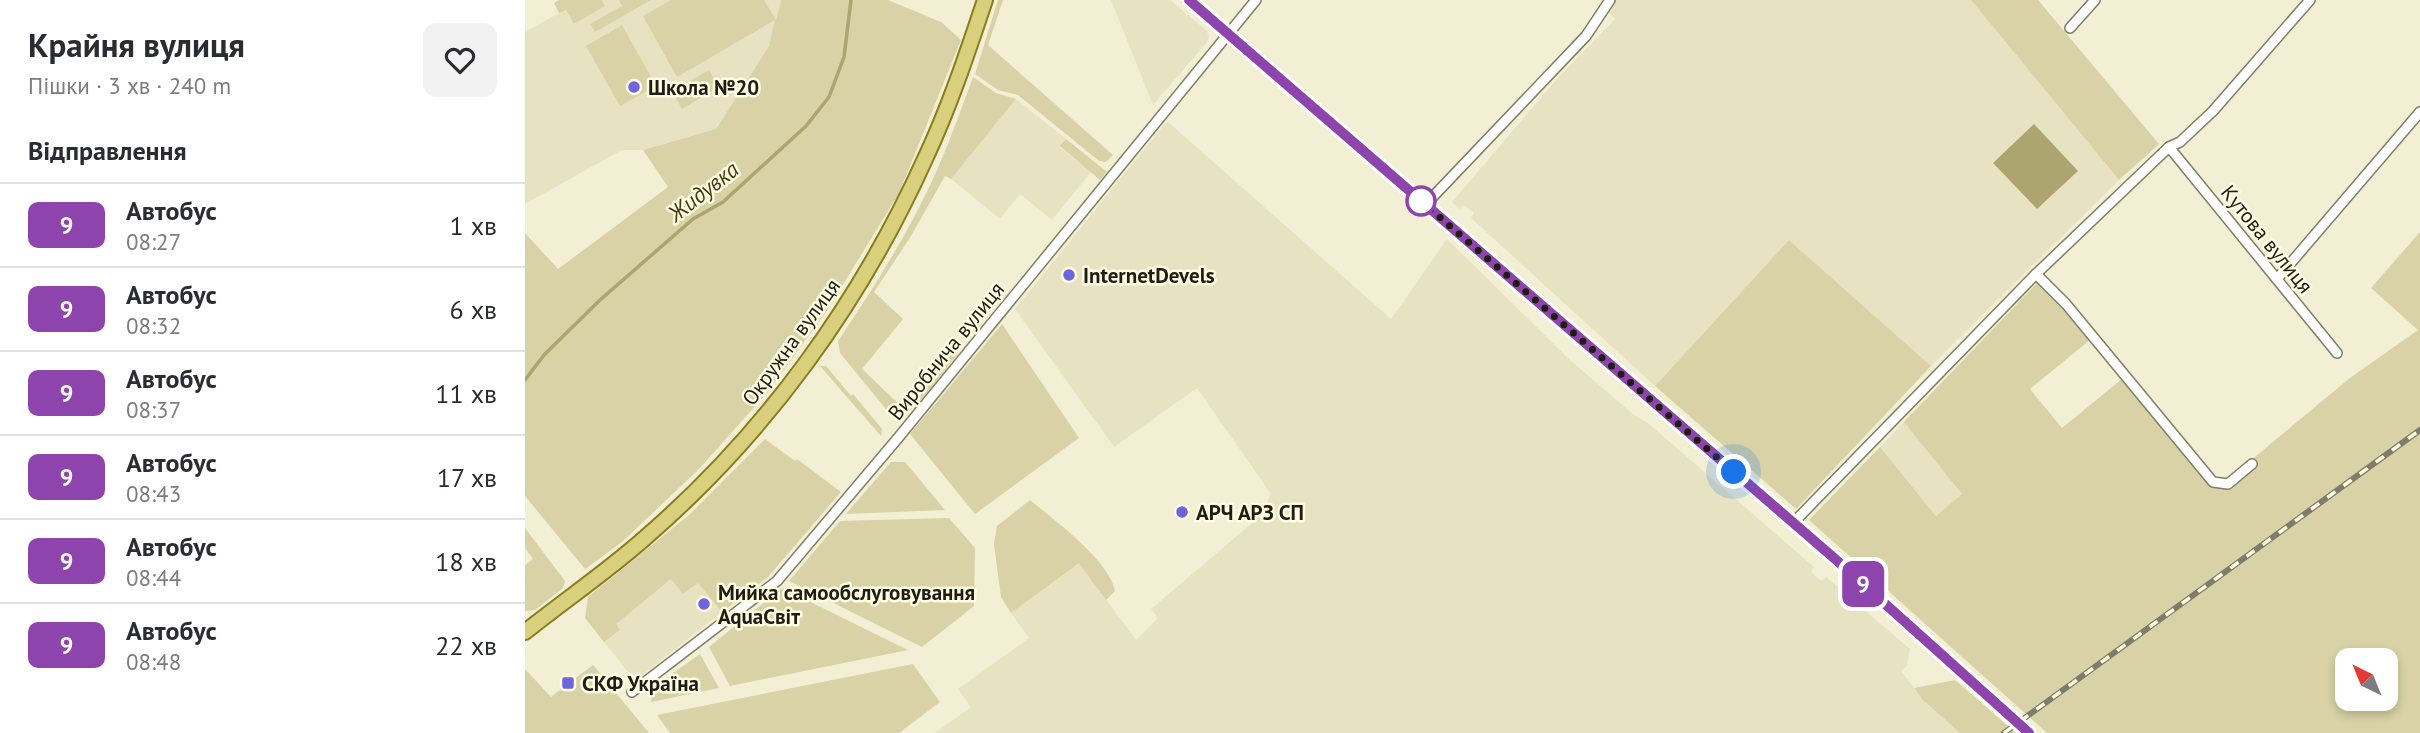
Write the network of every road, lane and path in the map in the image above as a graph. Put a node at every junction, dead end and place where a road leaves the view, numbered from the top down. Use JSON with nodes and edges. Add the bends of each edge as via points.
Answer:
{"nodes":[{"id":1,"x":985,"y":0,"type":"edge"},
{"id":2,"x":1188,"y":0,"type":"edge"},
{"id":3,"x":1256,"y":0,"type":"edge"},
{"id":4,"x":1610,"y":0,"type":"edge"},
{"id":5,"x":2095,"y":0,"type":"edge"},
{"id":6,"x":2310,"y":0,"type":"edge"},
{"id":7,"x":2070,"y":28,"type":"dead end"},
{"id":8,"x":1228,"y":34,"type":"junction"},
{"id":9,"x":2420,"y":112,"type":"edge"},
{"id":10,"x":2169,"y":147,"type":"junction"},
{"id":11,"x":1426,"y":205,"type":"junction"},
{"id":12,"x":2036,"y":274,"type":"junction"},
{"id":13,"x":2277,"y":279,"type":"junction"},
{"id":14,"x":2337,"y":353,"type":"dead end"},
{"id":15,"x":2252,"y":464,"type":"dead end"},
{"id":16,"x":1793,"y":523,"type":"junction"},
{"id":17,"x":525,"y":632,"type":"edge"},
{"id":18,"x":632,"y":692,"type":"dead end"},
{"id":19,"x":2029,"y":733,"type":"edge"}],
"edges":[{"from":1,"to":17,"type":"main road","name":"Окружна вулиця","via":[[925,159],[883,243],[821,344],[750,434],[700,486],[646,537]]},
{"from":2,"to":8,"type":"street"},
{"from":3,"to":8,"type":"street","name":"Виробнича вулиця"},
{"from":4,"to":11,"type":"street","via":[[1587,36]]},
{"from":5,"to":7,"type":"street"},
{"from":6,"to":10,"type":"street","via":[[2213,111]]},
{"from":8,"to":11,"type":"street"},
{"from":8,"to":18,"type":"street","name":"Виробнича вулиця","via":[[777,581]]},
{"from":9,"to":13,"type":"street"},
{"from":10,"to":12,"type":"street"},
{"from":10,"to":13,"type":"street","name":"Кутова вулиця"},
{"from":11,"to":16,"type":"street"},
{"from":12,"to":15,"type":"street","via":[[2213,482],[2228,484]]},
{"from":12,"to":16,"type":"street"},
{"from":13,"to":14,"type":"street","name":"Кутова вулиця"},
{"from":16,"to":19,"type":"street"}]}
